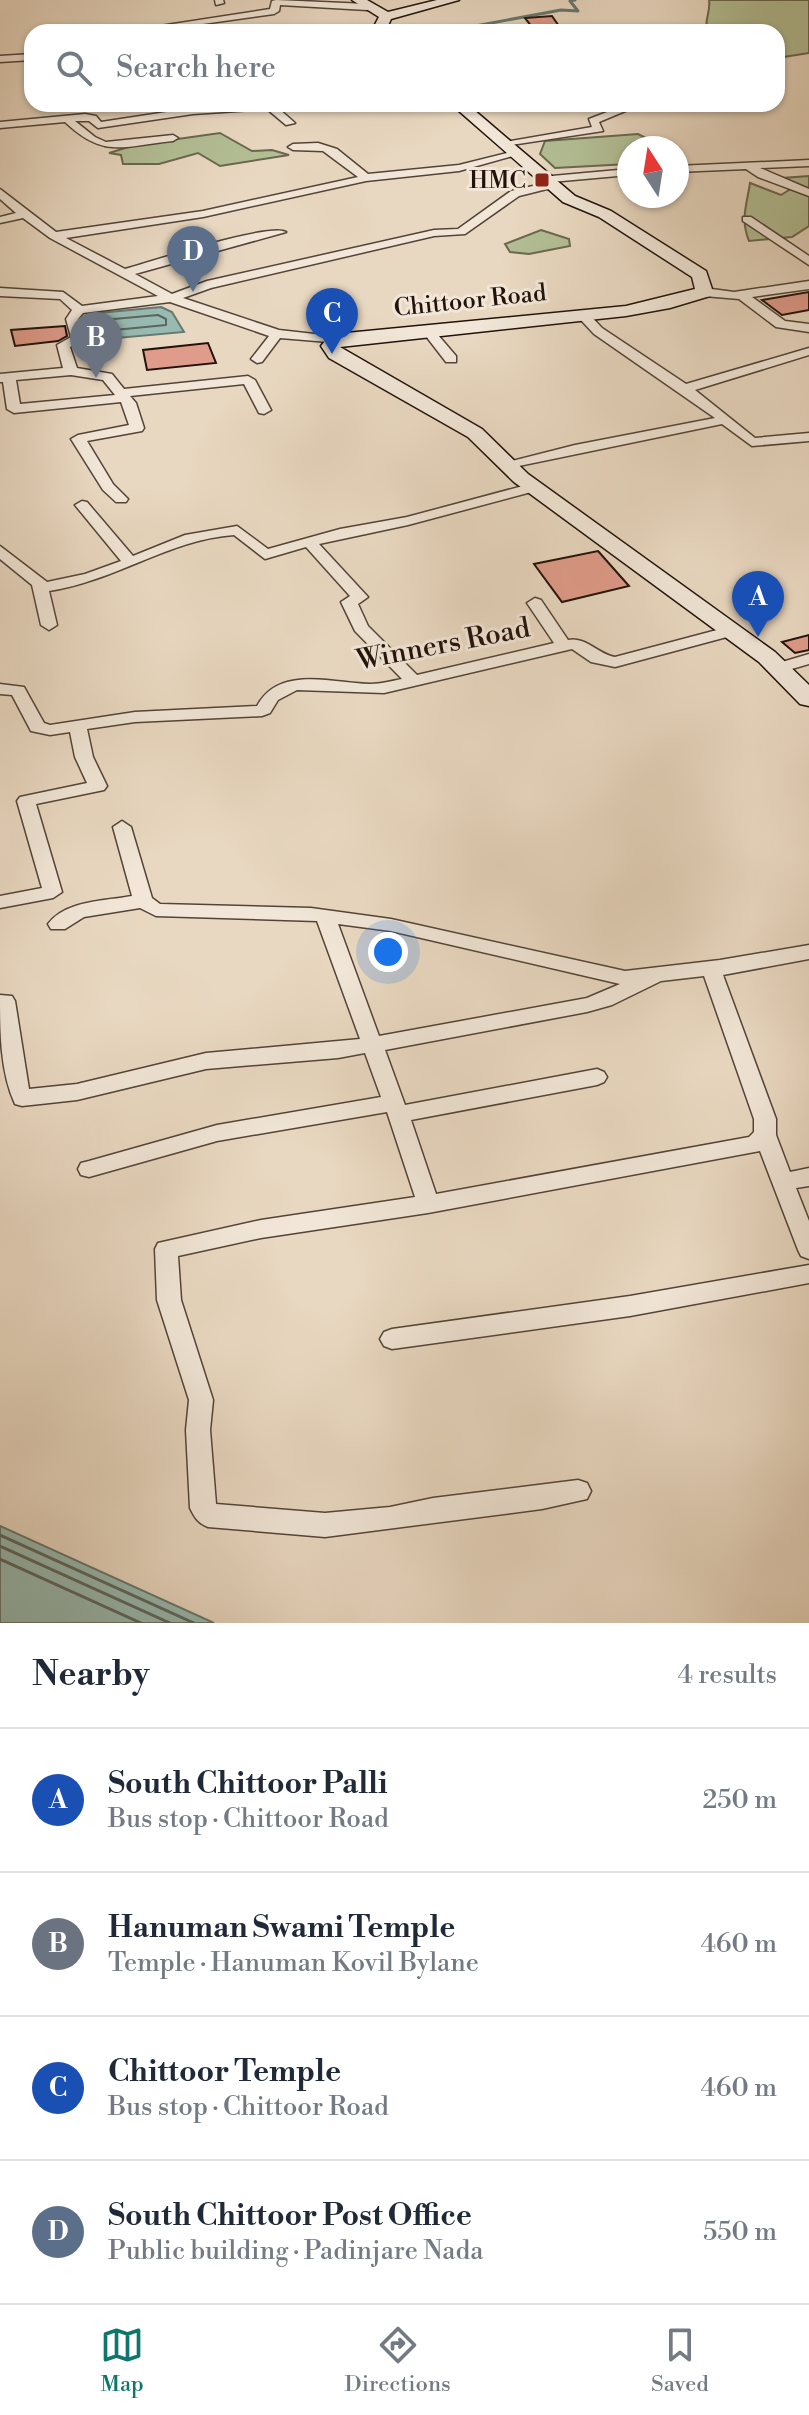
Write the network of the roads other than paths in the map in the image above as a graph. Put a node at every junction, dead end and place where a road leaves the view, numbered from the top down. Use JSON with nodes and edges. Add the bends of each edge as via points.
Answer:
{"nodes":[{"id":1,"x":453,"y":0,"type":"edge"},
{"id":2,"x":362,"y":3,"type":"edge"},
{"id":3,"x":386,"y":16,"type":"junction"},
{"id":4,"x":182,"y":24,"type":"edge"},
{"id":5,"x":382,"y":24,"type":"edge"},
{"id":6,"x":24,"y":58,"type":"edge"},
{"id":7,"x":0,"y":59,"type":"edge"},
{"id":8,"x":186,"y":112,"type":"edge"},
{"id":9,"x":277,"y":112,"type":"edge"},
{"id":10,"x":467,"y":112,"type":"edge"},
{"id":11,"x":616,"y":112,"type":"edge"},
{"id":12,"x":69,"y":121,"type":"junction"},
{"id":13,"x":290,"y":123,"type":"dead end"},
{"id":14,"x":0,"y":125,"type":"edge"},
{"id":15,"x":173,"y":138,"type":"dead end"},
{"id":16,"x":293,"y":147,"type":"dead end"},
{"id":17,"x":510,"y":148,"type":"junction"},
{"id":18,"x":809,"y":163,"type":"edge"},
{"id":19,"x":747,"y":165,"type":"junction"},
{"id":20,"x":689,"y":168,"type":"edge"},
{"id":21,"x":617,"y":173,"type":"edge"},
{"id":22,"x":366,"y":178,"type":"junction"},
{"id":23,"x":776,"y":180,"type":"junction"},
{"id":24,"x":548,"y":182,"type":"junction"},
{"id":25,"x":756,"y":188,"type":"dead end"},
{"id":26,"x":809,"y":193,"type":"edge"},
{"id":27,"x":1,"y":195,"type":"edge"},
{"id":28,"x":25,"y":214,"type":"junction"},
{"id":29,"x":747,"y":219,"type":"dead end"},
{"id":30,"x":0,"y":220,"type":"edge"},
{"id":31,"x":280,"y":232,"type":"dead end"},
{"id":32,"x":54,"y":236,"type":"junction"},
{"id":33,"x":809,"y":261,"type":"edge"},
{"id":34,"x":125,"y":273,"type":"junction"},
{"id":35,"x":809,"y":285,"type":"edge"},
{"id":36,"x":0,"y":292,"type":"edge"},
{"id":37,"x":704,"y":292,"type":"junction"},
{"id":38,"x":742,"y":295,"type":"junction"},
{"id":39,"x":171,"y":298,"type":"junction"},
{"id":40,"x":79,"y":310,"type":"junction"},
{"id":41,"x":583,"y":315,"type":"junction"},
{"id":42,"x":809,"y":328,"type":"edge"},
{"id":43,"x":428,"y":331,"type":"junction"},
{"id":44,"x":277,"y":334,"type":"junction"},
{"id":45,"x":336,"y":340,"type":"junction"},
{"id":46,"x":807,"y":351,"type":"dead end"},
{"id":47,"x":257,"y":359,"type":"dead end"},
{"id":48,"x":451,"y":359,"type":"dead end"},
{"id":49,"x":71,"y":371,"type":"junction"},
{"id":50,"x":4,"y":378,"type":"edge"},
{"id":51,"x":682,"y":390,"type":"junction"},
{"id":52,"x":123,"y":396,"type":"junction"},
{"id":53,"x":264,"y":410,"type":"dead end"},
{"id":54,"x":723,"y":420,"type":"junction"},
{"id":55,"x":809,"y":437,"type":"edge"},
{"id":56,"x":509,"y":466,"type":"junction"},
{"id":57,"x":534,"y":487,"type":"junction"},
{"id":58,"x":121,"y":499,"type":"dead end"},
{"id":59,"x":82,"y":505,"type":"dead end"},
{"id":60,"x":308,"y":541,"type":"junction"},
{"id":61,"x":0,"y":551,"type":"edge"},
{"id":62,"x":130,"y":562,"type":"junction"},
{"id":63,"x":39,"y":586,"type":"junction"},
{"id":64,"x":535,"y":603,"type":"dead end"},
{"id":65,"x":49,"y":625,"type":"dead end"},
{"id":66,"x":732,"y":631,"type":"junction"},
{"id":67,"x":564,"y":646,"type":"junction"},
{"id":68,"x":809,"y":659,"type":"edge"},
{"id":69,"x":778,"y":668,"type":"junction"},
{"id":70,"x":412,"y":680,"type":"junction"},
{"id":71,"x":0,"y":689,"type":"edge"},
{"id":72,"x":809,"y":699,"type":"edge"},
{"id":73,"x":78,"y":725,"type":"junction"},
{"id":74,"x":122,"y":827,"type":"dead end"},
{"id":75,"x":53,"y":892,"type":"junction"},
{"id":76,"x":143,"y":901,"type":"junction"},
{"id":77,"x":0,"y":902,"type":"edge"},
{"id":78,"x":102,"y":906,"type":"junction"},
{"id":79,"x":325,"y":916,"type":"junction"},
{"id":80,"x":58,"y":924,"type":"dead end"},
{"id":81,"x":809,"y":952,"type":"edge"},
{"id":82,"x":720,"y":967,"type":"junction"},
{"id":83,"x":654,"y":976,"type":"junction"},
{"id":84,"x":5,"y":1001,"type":"dead end"},
{"id":85,"x":372,"y":1042,"type":"junction"},
{"id":86,"x":597,"y":1077,"type":"dead end"},
{"id":87,"x":396,"y":1108,"type":"junction"},
{"id":88,"x":765,"y":1135,"type":"junction"},
{"id":89,"x":89,"y":1169,"type":"dead end"},
{"id":90,"x":809,"y":1177,"type":"edge"},
{"id":91,"x":784,"y":1182,"type":"junction"},
{"id":92,"x":428,"y":1204,"type":"junction"},
{"id":93,"x":809,"y":1250,"type":"edge"},
{"id":94,"x":809,"y":1274,"type":"edge"},
{"id":95,"x":392,"y":1339,"type":"dead end"},
{"id":96,"x":578,"y":1491,"type":"dead end"}],
"edges":[{"from":1,"to":3,"type":"main road"},
{"from":2,"to":3,"type":"main road"},
{"from":2,"to":4,"type":"street","via":[[280,2],[274,11]]},
{"from":3,"to":5,"type":"main road"},
{"from":6,"to":7,"type":"street"},
{"from":8,"to":12,"type":"street","via":[[98,125],[85,117]]},
{"from":9,"to":13,"type":"street"},
{"from":10,"to":17,"type":"main road"},
{"from":11,"to":17,"type":"street","via":[[593,121],[599,129]]},
{"from":12,"to":14,"type":"street","via":[[50,117]]},
{"from":12,"to":15,"type":"street","via":[[105,145]]},
{"from":16,"to":22,"type":"street","via":[[328,147]]},
{"from":17,"to":22,"type":"street","via":[[459,168]]},
{"from":17,"to":24,"type":"main road"},
{"from":18,"to":19,"type":"street"},
{"from":19,"to":20,"type":"street"},
{"from":19,"to":23,"type":"street"},
{"from":21,"to":24,"type":"street"},
{"from":22,"to":32,"type":"street","via":[[203,214]]},
{"from":23,"to":25,"type":"street"},
{"from":23,"to":26,"type":"street"},
{"from":24,"to":37,"type":"main road","via":[[700,275]]},
{"from":24,"to":39,"type":"street","via":[[515,193],[461,232],[434,233]]},
{"from":27,"to":28,"type":"street"},
{"from":28,"to":30,"type":"street"},
{"from":28,"to":32,"type":"street"},
{"from":29,"to":33,"type":"street"},
{"from":31,"to":34,"type":"street"},
{"from":32,"to":34,"type":"street"},
{"from":34,"to":39,"type":"street"},
{"from":35,"to":38,"type":"street"},
{"from":36,"to":40,"type":"street","via":[[63,296]]},
{"from":37,"to":38,"type":"street"},
{"from":37,"to":41,"type":"main road","name":"Chittoor Road","via":[[670,303]]},
{"from":38,"to":42,"type":"street","via":[[783,327]]},
{"from":39,"to":40,"type":"street"},
{"from":39,"to":44,"type":"street"},
{"from":40,"to":49,"type":"street","via":[[72,319],[78,339],[63,345]]},
{"from":41,"to":43,"type":"main road","name":"Chittoor Road"},
{"from":41,"to":51,"type":"street"},
{"from":43,"to":45,"type":"main road","name":"Chittoor Road"},
{"from":43,"to":48,"type":"street"},
{"from":44,"to":45,"type":"street"},
{"from":44,"to":47,"type":"street"},
{"from":45,"to":56,"type":"main road","via":[[330,346],[336,354],[475,433]]},
{"from":46,"to":51,"type":"street"},
{"from":49,"to":50,"type":"street"},
{"from":49,"to":52,"type":"street","via":[[107,377]]},
{"from":50,"to":52,"type":"street","via":[[14,409]]},
{"from":51,"to":54,"type":"street"},
{"from":52,"to":53,"type":"street","via":[[248,380]]},
{"from":52,"to":58,"type":"street","via":[[137,428],[78,439],[111,493]]},
{"from":54,"to":55,"type":"street","via":[[752,442]]},
{"from":54,"to":56,"type":"street"},
{"from":56,"to":57,"type":"main road"},
{"from":57,"to":60,"type":"street"},
{"from":57,"to":66,"type":"main road"},
{"from":59,"to":62,"type":"street"},
{"from":60,"to":62,"type":"street","via":[[265,554],[230,530],[173,542]]},
{"from":60,"to":70,"type":"street","via":[[360,597],[349,602],[361,628]]},
{"from":61,"to":63,"type":"street"},
{"from":62,"to":63,"type":"street","via":[[80,581]]},
{"from":63,"to":65,"type":"street"},
{"from":64,"to":67,"type":"street"},
{"from":66,"to":67,"type":"street","name":"Winners Road","via":[[615,662],[597,659],[575,643]]},
{"from":66,"to":69,"type":"main road"},
{"from":67,"to":70,"type":"street","name":"Winners Road"},
{"from":68,"to":69,"type":"street"},
{"from":69,"to":72,"type":"main road"},
{"from":70,"to":73,"type":"street","name":"Winners Road","via":[[363,691],[321,682],[293,686],[271,696],[262,711]]},
{"from":71,"to":73,"type":"street","name":"Winners Road","via":[[18,691],[37,727]]},
{"from":73,"to":75,"type":"street","via":[[80,746],[98,786],[26,801]]},
{"from":74,"to":76,"type":"street"},
{"from":75,"to":77,"type":"street"},
{"from":75,"to":78,"type":"street"},
{"from":76,"to":78,"type":"street"},
{"from":76,"to":79,"type":"street","via":[[156,910]]},
{"from":78,"to":80,"type":"street","via":[[79,911]]},
{"from":79,"to":83,"type":"street","via":[[391,925],[625,978]]},
{"from":79,"to":85,"type":"street"},
{"from":81,"to":82,"type":"street"},
{"from":82,"to":83,"type":"street"},
{"from":82,"to":88,"type":"street","via":[[713,974],[715,987],[765,1119]]},
{"from":83,"to":85,"type":"street","via":[[609,1001]]},
{"from":84,"to":85,"type":"street","via":[[22,1098],[77,1092],[206,1061],[338,1051]]},
{"from":85,"to":87,"type":"street"},
{"from":86,"to":87,"type":"street"},
{"from":87,"to":89,"type":"street","via":[[217,1133]]},
{"from":87,"to":92,"type":"street"},
{"from":88,"to":91,"type":"street"},
{"from":88,"to":92,"type":"street","via":[[755,1144]]},
{"from":90,"to":91,"type":"street"},
{"from":91,"to":93,"type":"street"},
{"from":92,"to":96,"type":"street","via":[[166,1249],[169,1300],[201,1400],[203,1508],[208,1515],[325,1525]]},
{"from":94,"to":95,"type":"street","via":[[630,1306]]}]}
